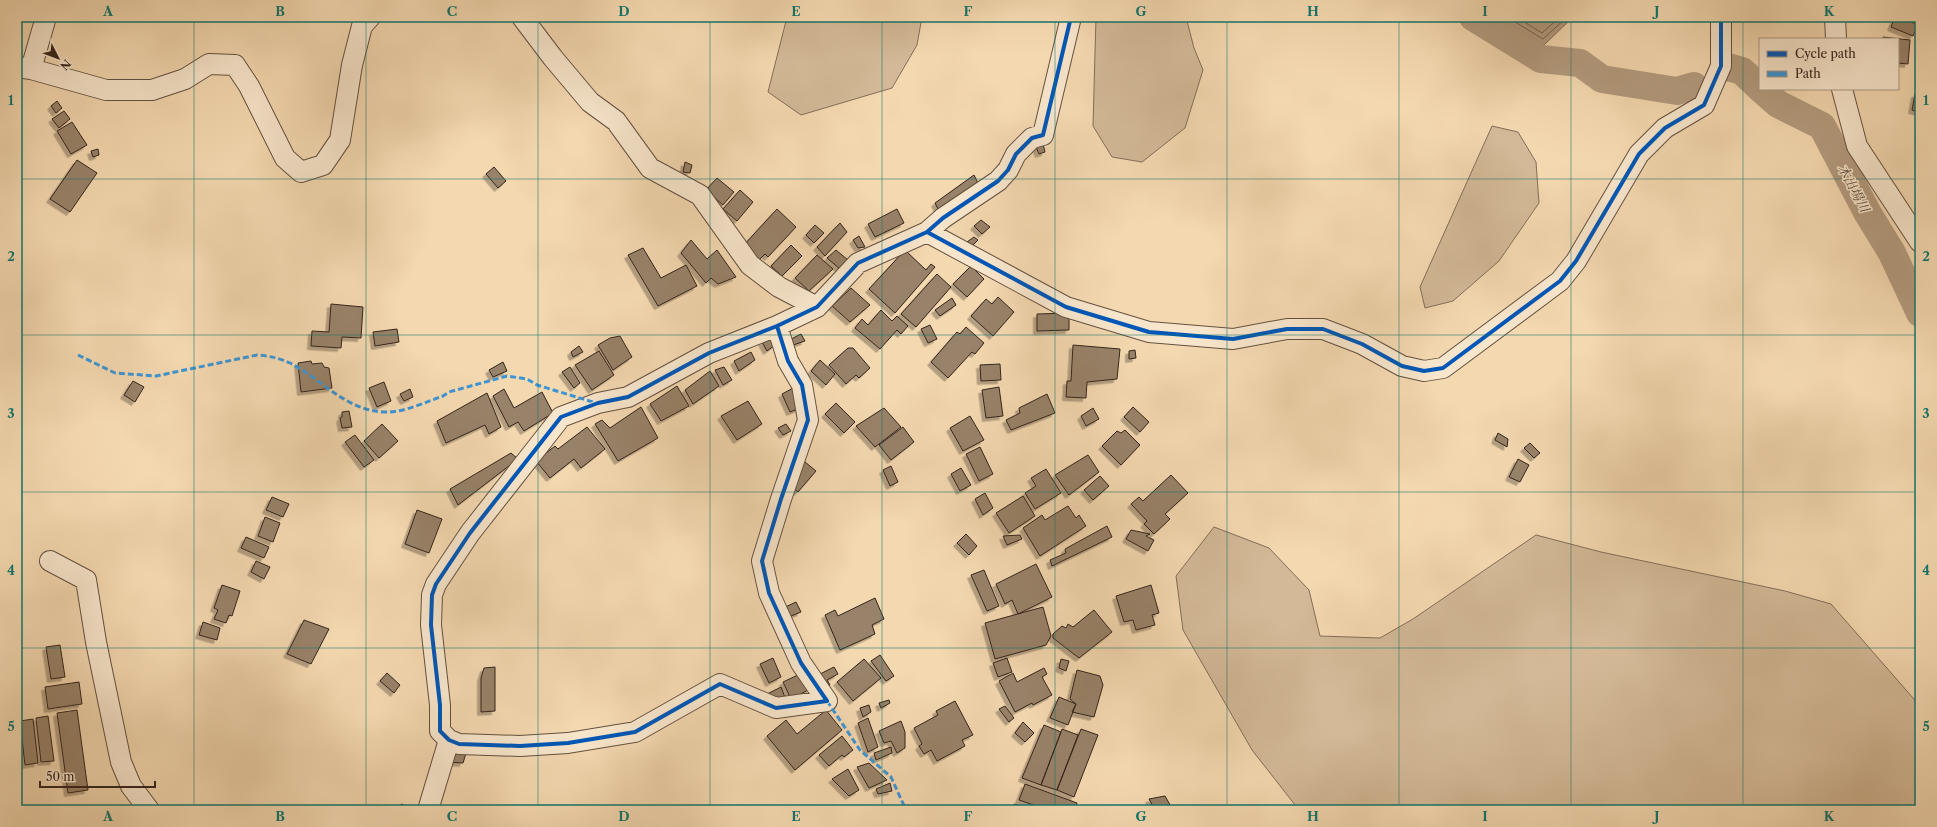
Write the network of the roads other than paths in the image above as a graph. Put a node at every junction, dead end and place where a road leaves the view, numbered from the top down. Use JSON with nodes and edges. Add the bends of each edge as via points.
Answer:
{"nodes":[{"id":1,"x":46,"y":17,"type":"edge"},
{"id":2,"x":370,"y":17,"type":"edge"},
{"id":3,"x":522,"y":17,"type":"edge"},
{"id":4,"x":1071,"y":17,"type":"edge"},
{"id":5,"x":1721,"y":17,"type":"edge"},
{"id":6,"x":1835,"y":17,"type":"edge"},
{"id":7,"x":1836,"y":38,"type":"edge"},
{"id":8,"x":24,"y":68,"type":"edge"},
{"id":9,"x":1842,"y":90,"type":"edge"},
{"id":10,"x":927,"y":232,"type":"junction"},
{"id":11,"x":1920,"y":242,"type":"edge"},
{"id":12,"x":817,"y":307,"type":"junction"},
{"id":13,"x":777,"y":326,"type":"junction"},
{"id":14,"x":50,"y":561,"type":"dead end"},
{"id":15,"x":449,"y":740,"type":"junction"},
{"id":16,"x":149,"y":810,"type":"edge"},
{"id":17,"x":428,"y":810,"type":"edge"}],
"edges":[{"from":1,"to":8,"type":"street"},
{"from":2,"to":8,"type":"street","via":[[362,26],[352,65],[340,140],[323,165],[301,172],[285,158],[249,86],[235,65],[209,64],[185,79],[152,90],[106,90]]},
{"from":3,"to":12,"type":"street","via":[[590,102],[616,121],[650,168],[700,195],[750,265],[779,287]]},
{"from":4,"to":10,"type":"street","via":[[1043,135],[1032,138],[1016,154],[998,182],[943,218]]},
{"from":5,"to":10,"type":"street","via":[[1721,66],[1704,105],[1665,128],[1639,154],[1576,261],[1560,281],[1443,368],[1424,372],[1402,366],[1362,344],[1323,329],[1288,329],[1233,338],[1149,332],[1066,307]]},
{"from":6,"to":7,"type":"street"},
{"from":9,"to":11,"type":"street","via":[[1857,146]]},
{"from":10,"to":12,"type":"street","via":[[858,263]]},
{"from":12,"to":13,"type":"street"},
{"from":13,"to":15,"type":"street","via":[[709,353],[628,397],[598,403],[561,417],[470,534],[436,584],[432,595],[431,625],[440,705],[440,731]]},
{"from":13,"to":15,"type":"street","via":[[788,361],[802,385],[808,420],[762,561],[769,592],[801,663],[827,701],[776,708],[720,684],[635,732],[568,743],[520,746],[459,744]]},
{"from":14,"to":16,"type":"street","via":[[86,580],[121,762],[131,786]]},
{"from":15,"to":17,"type":"street"}]}
